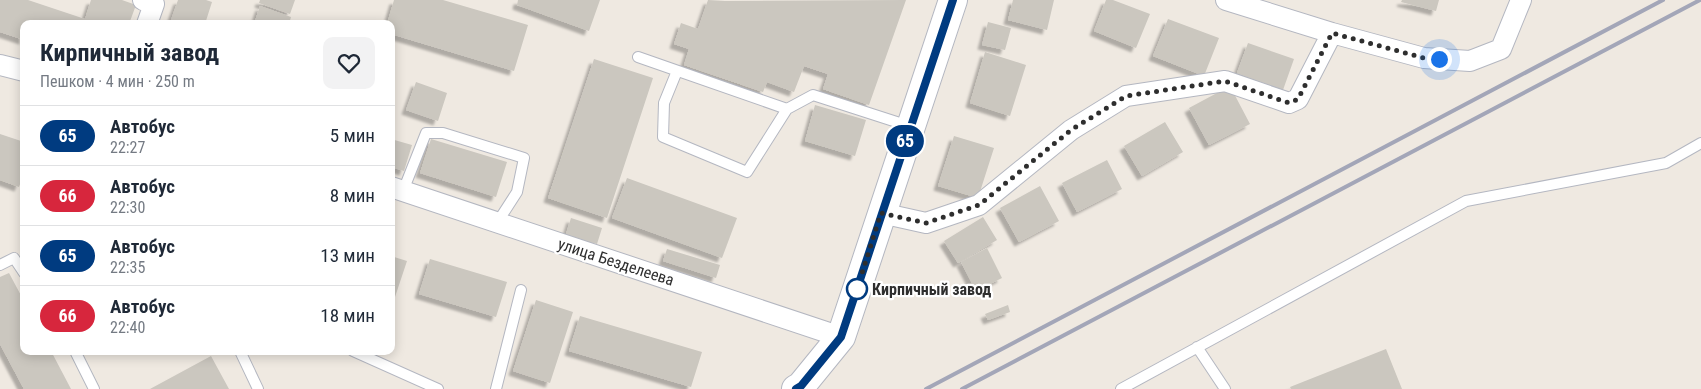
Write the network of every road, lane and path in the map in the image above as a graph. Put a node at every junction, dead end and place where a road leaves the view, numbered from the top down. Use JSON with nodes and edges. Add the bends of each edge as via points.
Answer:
{"nodes":[{"id":1,"x":953,"y":0,"type":"edge"},
{"id":2,"x":1521,"y":0,"type":"edge"},
{"id":3,"x":152,"y":1,"type":"edge"},
{"id":4,"x":1232,"y":1,"type":"edge"},
{"id":5,"x":148,"y":20,"type":"edge"},
{"id":6,"x":1332,"y":33,"type":"junction"},
{"id":7,"x":638,"y":57,"type":"dead end"},
{"id":8,"x":0,"y":65,"type":"edge"},
{"id":9,"x":20,"y":70,"type":"edge"},
{"id":10,"x":677,"y":71,"type":"junction"},
{"id":11,"x":787,"y":110,"type":"junction"},
{"id":12,"x":910,"y":126,"type":"junction"},
{"id":13,"x":1701,"y":143,"type":"edge"},
{"id":14,"x":397,"y":189,"type":"edge"},
{"id":15,"x":881,"y":213,"type":"junction"},
{"id":16,"x":497,"y":222,"type":"junction"},
{"id":17,"x":0,"y":265,"type":"edge"},
{"id":18,"x":20,"y":267,"type":"edge"},
{"id":19,"x":521,"y":290,"type":"dead end"},
{"id":20,"x":841,"y":337,"type":"junction"},
{"id":21,"x":1197,"y":347,"type":"junction"},
{"id":22,"x":77,"y":355,"type":"edge"},
{"id":23,"x":242,"y":355,"type":"edge"},
{"id":24,"x":362,"y":355,"type":"edge"},
{"id":25,"x":94,"y":389,"type":"edge"},
{"id":26,"x":258,"y":389,"type":"edge"},
{"id":27,"x":438,"y":389,"type":"edge"},
{"id":28,"x":496,"y":389,"type":"edge"},
{"id":29,"x":796,"y":389,"type":"edge"},
{"id":30,"x":1121,"y":389,"type":"edge"},
{"id":31,"x":1225,"y":389,"type":"edge"}],
"edges":[{"from":1,"to":12,"type":"main road"},
{"from":2,"to":6,"type":"street","via":[[1501,48],[1470,61],[1424,58]]},
{"from":3,"to":5,"type":"street"},
{"from":4,"to":6,"type":"street"},
{"from":6,"to":15,"type":"street","via":[[1298,99],[1289,103],[1225,81],[1126,96],[1071,130],[979,205],[926,223]]},
{"from":7,"to":10,"type":"lane"},
{"from":8,"to":9,"type":"street"},
{"from":10,"to":11,"type":"lane"},
{"from":10,"to":11,"type":"lane","via":[[664,103],[663,137],[747,172]]},
{"from":11,"to":12,"type":"lane","via":[[813,95]]},
{"from":12,"to":15,"type":"main road"},
{"from":13,"to":21,"type":"lane","via":[[1666,163],[1466,202]]},
{"from":14,"to":16,"type":"street","name":"улица Безделеева"},
{"from":14,"to":16,"type":"lane","via":[[426,132],[443,132],[524,158],[517,192]]},
{"from":15,"to":20,"type":"main road"},
{"from":16,"to":20,"type":"street","name":"улица Безделеева"},
{"from":17,"to":18,"type":"lane","via":[[14,258]]},
{"from":19,"to":28,"type":"lane"},
{"from":20,"to":29,"type":"main road"},
{"from":21,"to":30,"type":"lane"},
{"from":21,"to":31,"type":"lane"},
{"from":22,"to":25,"type":"lane"},
{"from":23,"to":26,"type":"lane"},
{"from":24,"to":27,"type":"lane"}]}
